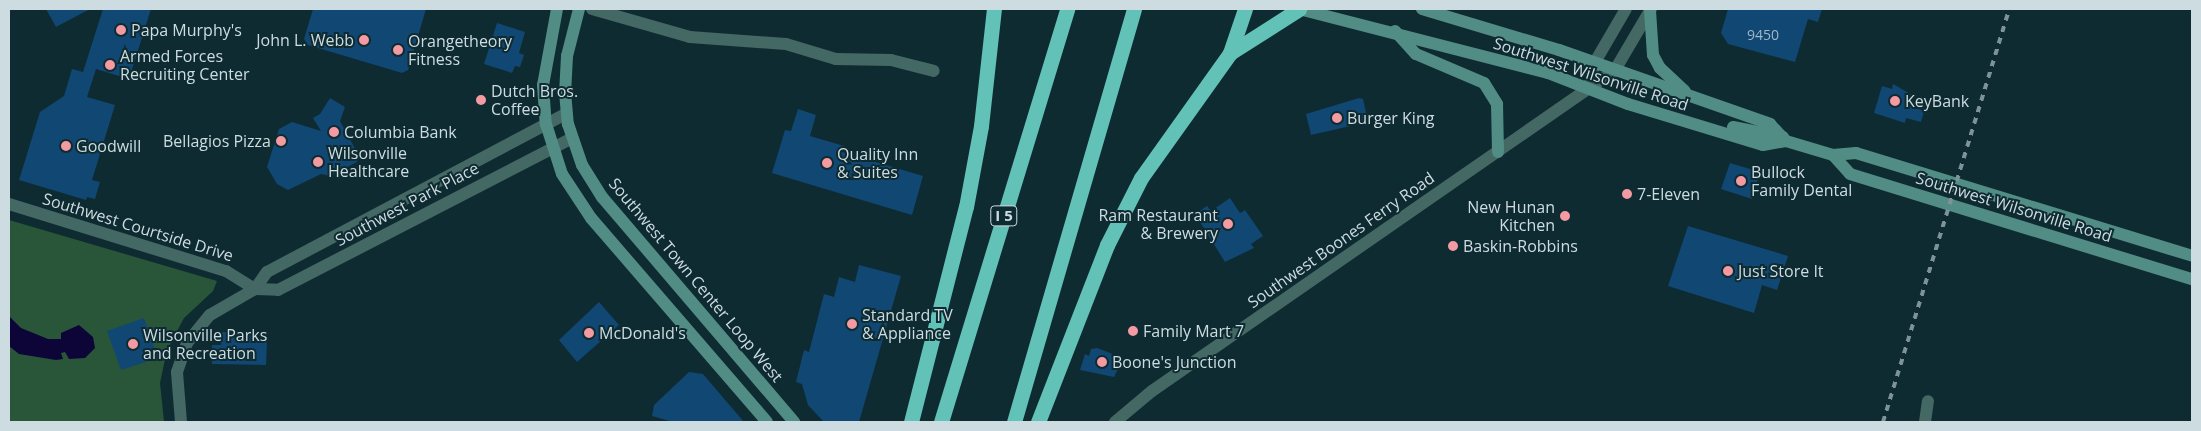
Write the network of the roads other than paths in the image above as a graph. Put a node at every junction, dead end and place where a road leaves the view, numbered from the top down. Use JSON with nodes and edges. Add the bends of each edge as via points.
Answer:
{"nodes":[{"id":1,"x":556,"y":9,"type":"edge"},
{"id":2,"x":579,"y":9,"type":"edge"},
{"id":3,"x":592,"y":9,"type":"edge"},
{"id":4,"x":994,"y":9,"type":"edge"},
{"id":5,"x":1067,"y":9,"type":"edge"},
{"id":6,"x":1134,"y":9,"type":"edge"},
{"id":7,"x":1246,"y":9,"type":"edge"},
{"id":8,"x":1299,"y":9,"type":"edge"},
{"id":9,"x":1422,"y":9,"type":"edge"},
{"id":10,"x":1626,"y":9,"type":"edge"},
{"id":11,"x":1650,"y":10,"type":"edge"},
{"id":12,"x":1395,"y":31,"type":"junction"},
{"id":13,"x":1230,"y":53,"type":"junction"},
{"id":14,"x":1595,"y":62,"type":"junction"},
{"id":15,"x":1615,"y":70,"type":"junction"},
{"id":16,"x":934,"y":71,"type":"dead end"},
{"id":17,"x":1588,"y":89,"type":"junction"},
{"id":18,"x":1693,"y":97,"type":"junction"},
{"id":19,"x":566,"y":114,"type":"junction"},
{"id":20,"x":546,"y":124,"type":"junction"},
{"id":21,"x":572,"y":138,"type":"junction"},
{"id":22,"x":1784,"y":139,"type":"junction"},
{"id":23,"x":552,"y":146,"type":"junction"},
{"id":24,"x":1498,"y":152,"type":"junction"},
{"id":25,"x":1833,"y":155,"type":"junction"},
{"id":26,"x":9,"y":204,"type":"edge"},
{"id":27,"x":2192,"y":256,"type":"edge"},
{"id":28,"x":2192,"y":279,"type":"edge"},
{"id":29,"x":255,"y":289,"type":"junction"},
{"id":30,"x":1928,"y":401,"type":"dead end"},
{"id":31,"x":181,"y":422,"type":"edge"},
{"id":32,"x":767,"y":422,"type":"edge"},
{"id":33,"x":794,"y":422,"type":"edge"},
{"id":34,"x":912,"y":422,"type":"edge"},
{"id":35,"x":941,"y":422,"type":"edge"},
{"id":36,"x":1014,"y":422,"type":"edge"},
{"id":37,"x":1038,"y":422,"type":"edge"},
{"id":38,"x":1115,"y":422,"type":"edge"},
{"id":39,"x":1925,"y":422,"type":"edge"}],
"edges":[{"from":1,"to":20,"type":"main road","via":[[543,75]]},
{"from":2,"to":19,"type":"main road","name":"Southwest Town Center Loop West","via":[[566,67]]},
{"from":3,"to":16,"type":"street","via":[[690,37],[778,43],[836,59],[891,60]]},
{"from":4,"to":34,"type":"highway","number":"I 5","via":[[981,126],[966,207]]},
{"from":5,"to":35,"type":"highway","number":"I 5"},
{"from":6,"to":36,"type":"highway"},
{"from":7,"to":13,"type":"highway"},
{"from":8,"to":12,"type":"main road","name":"Southwest Wilsonville Road"},
{"from":8,"to":13,"type":"highway"},
{"from":9,"to":14,"type":"main road","name":"Southwest Wilsonville Road"},
{"from":10,"to":14,"type":"street"},
{"from":11,"to":15,"type":"street","name":"Southwest Boones Ferry Road"},
{"from":11,"to":18,"type":"main road","via":[[1653,55],[1660,68]]},
{"from":12,"to":17,"type":"main road","name":"Southwest Wilsonville Road","via":[[1548,73]]},
{"from":12,"to":24,"type":"main road","via":[[1416,54],[1484,83],[1497,104]]},
{"from":13,"to":37,"type":"highway","via":[[1141,178],[1106,244]]},
{"from":14,"to":15,"type":"main road","name":"Southwest Wilsonville Road"},
{"from":14,"to":17,"type":"street"},
{"from":15,"to":17,"type":"street","name":"Southwest Boones Ferry Road"},
{"from":15,"to":18,"type":"main road","name":"Southwest Wilsonville Road"},
{"from":17,"to":22,"type":"main road","name":"Southwest Wilsonville Road","via":[[1763,145]]},
{"from":17,"to":24,"type":"street","name":"Southwest Boones Ferry Road"},
{"from":18,"to":22,"type":"main road","name":"Southwest Wilsonville Road","via":[[1770,124]]},
{"from":19,"to":20,"type":"street","name":"Southwest Park Place"},
{"from":19,"to":21,"type":"main road","name":"Southwest Town Center Loop West"},
{"from":20,"to":23,"type":"main road"},
{"from":20,"to":29,"type":"street","name":"Southwest Park Place","via":[[267,272]]},
{"from":21,"to":23,"type":"street","name":"Southwest Park Place"},
{"from":21,"to":33,"type":"main road","name":"Southwest Town Center Loop West","via":[[582,165],[602,197]]},
{"from":22,"to":25,"type":"main road","name":"Southwest Wilsonville Road"},
{"from":23,"to":29,"type":"street","name":"Southwest Park Place","via":[[278,290]]},
{"from":23,"to":32,"type":"main road","via":[[562,174],[591,218]]},
{"from":24,"to":38,"type":"street","name":"Southwest Boones Ferry Road","via":[[1152,391]]},
{"from":25,"to":27,"type":"main road","name":"Southwest Wilsonville Road","via":[[1856,154]]},
{"from":25,"to":28,"type":"main road","name":"Southwest Wilsonville Road","via":[[1850,174]]},
{"from":26,"to":29,"type":"street","name":"Southwest Courtside Drive","via":[[226,271]]},
{"from":29,"to":31,"type":"street","name":"Southwest Park Place","via":[[210,315],[187,343],[177,379]]},
{"from":30,"to":39,"type":"street"}]}
